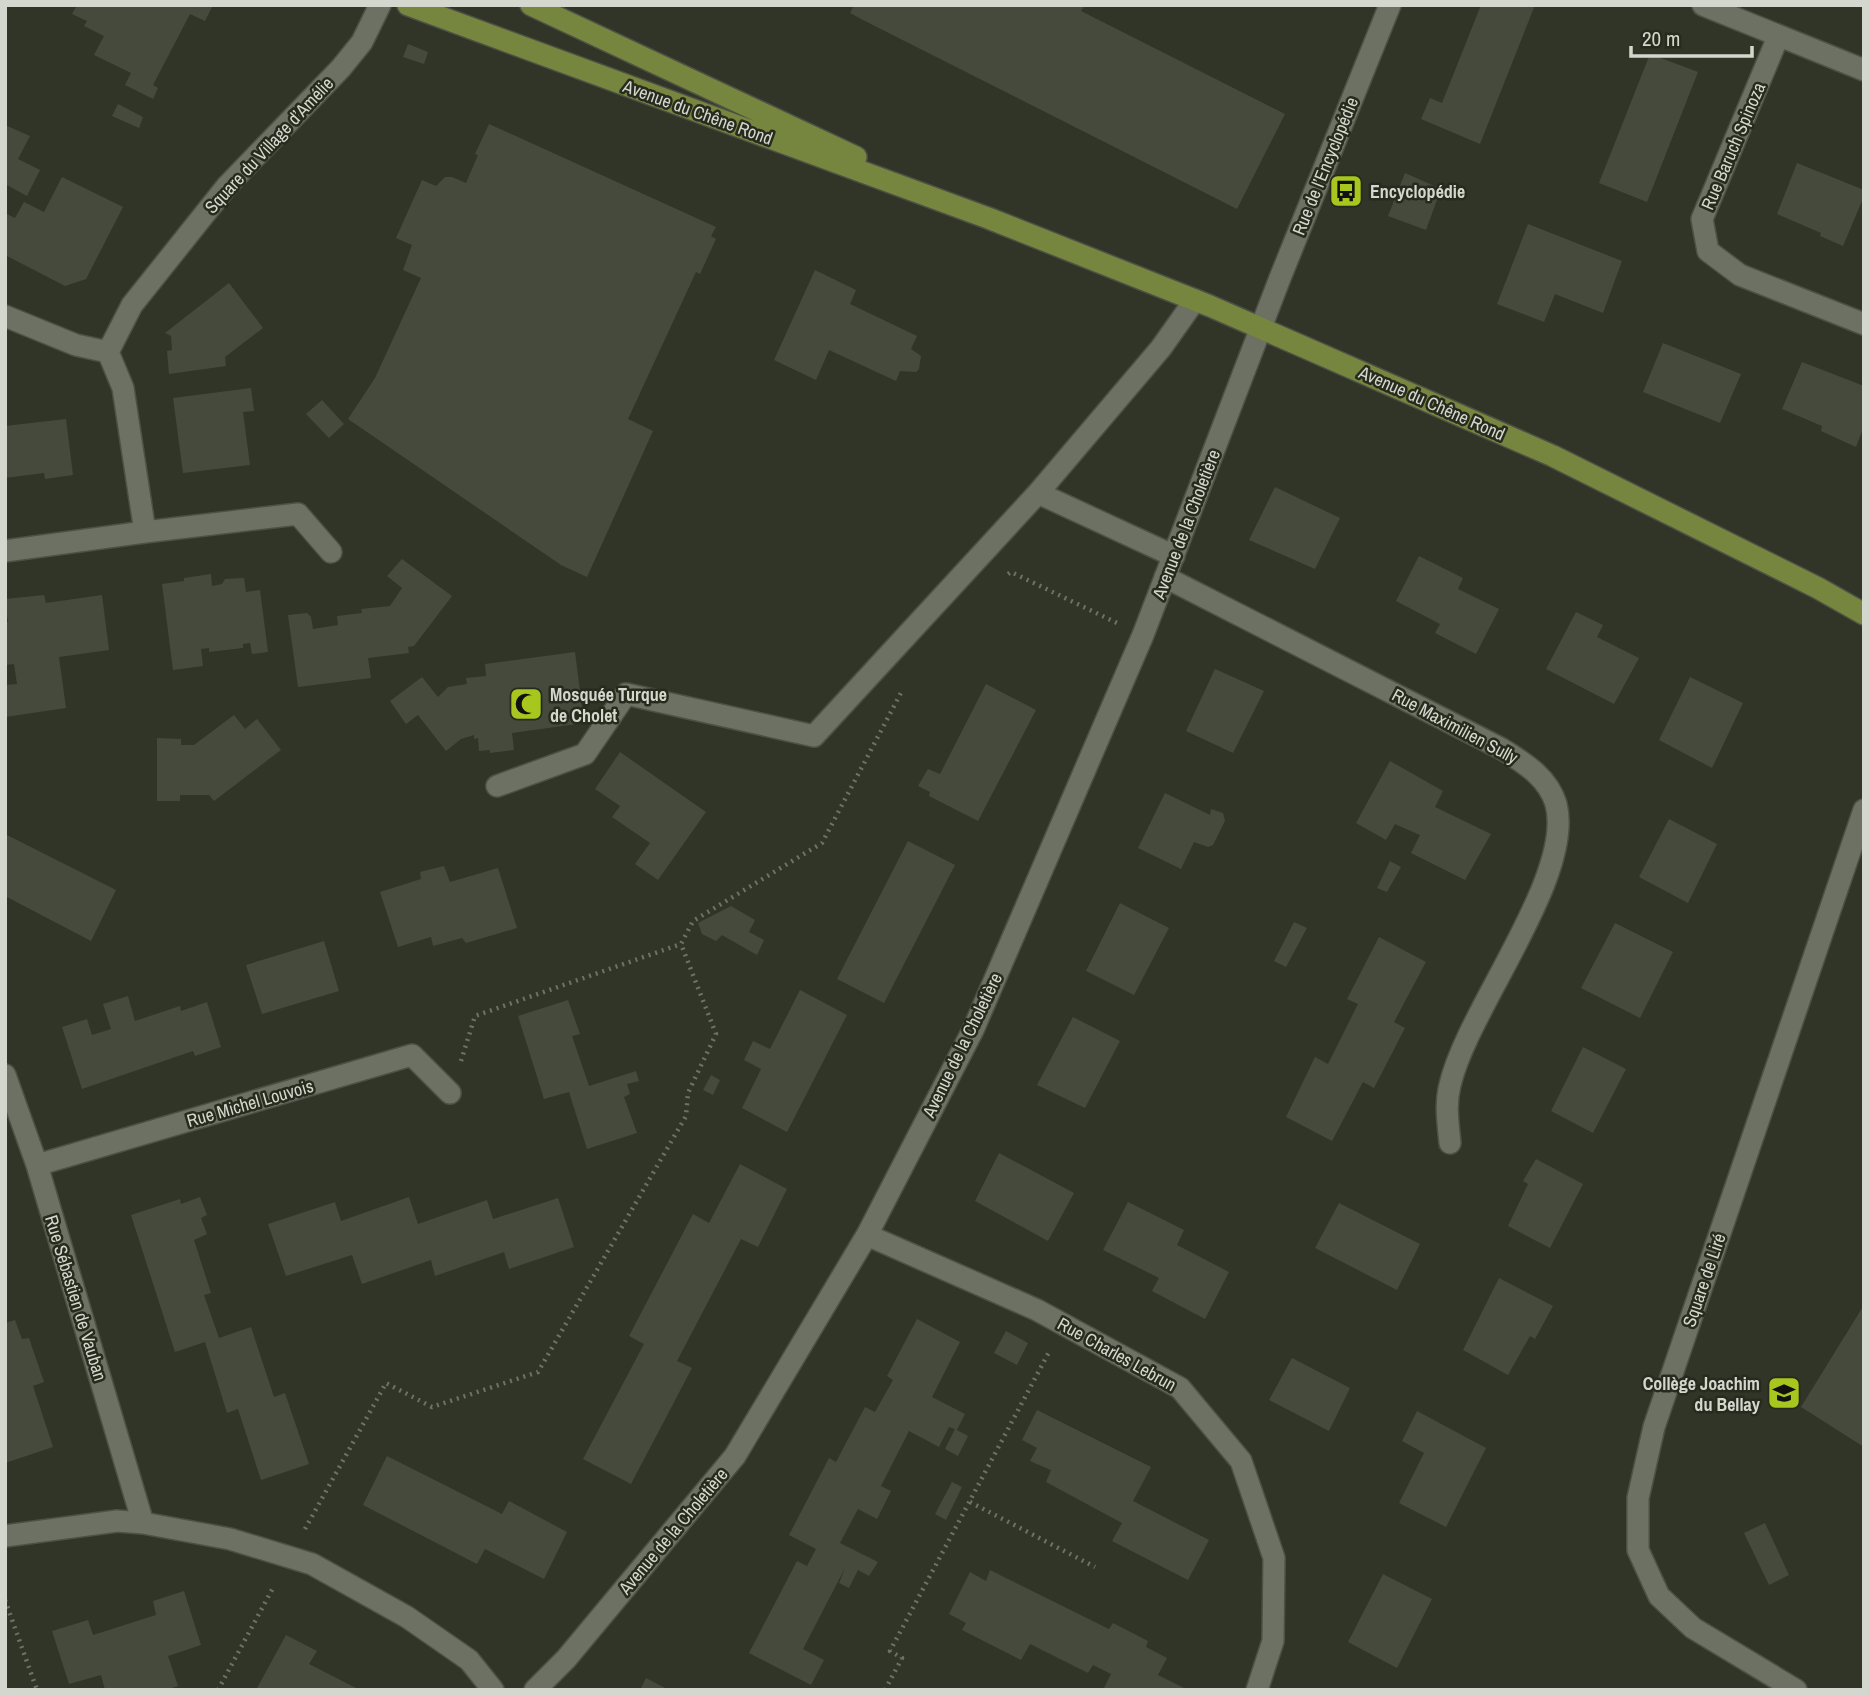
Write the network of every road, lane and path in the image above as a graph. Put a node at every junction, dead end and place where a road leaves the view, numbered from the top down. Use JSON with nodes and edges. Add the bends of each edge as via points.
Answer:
{"nodes":[{"id":1,"x":380,"y":5,"type":"edge"},
{"id":2,"x":408,"y":5,"type":"edge"},
{"id":3,"x":531,"y":5,"type":"edge"},
{"id":4,"x":1390,"y":5,"type":"edge"},
{"id":5,"x":1703,"y":5,"type":"edge"},
{"id":6,"x":1778,"y":37,"type":"junction"},
{"id":7,"x":1864,"y":70,"type":"edge"},
{"id":8,"x":988,"y":218,"type":"junction"},
{"id":9,"x":1195,"y":300,"type":"junction"},
{"id":10,"x":5,"y":316,"type":"edge"},
{"id":11,"x":1864,"y":324,"type":"edge"},
{"id":12,"x":1261,"y":327,"type":"junction"},
{"id":13,"x":108,"y":352,"type":"junction"},
{"id":14,"x":1038,"y":493,"type":"junction"},
{"id":15,"x":145,"y":532,"type":"junction"},
{"id":16,"x":5,"y":551,"type":"edge"},
{"id":17,"x":331,"y":552,"type":"dead end"},
{"id":18,"x":1174,"y":556,"type":"junction"},
{"id":19,"x":1166,"y":577,"type":"junction"},
{"id":20,"x":1001,"y":582,"type":"dead end"},
{"id":21,"x":1864,"y":614,"type":"edge"},
{"id":22,"x":1143,"y":635,"type":"junction"},
{"id":23,"x":906,"y":683,"type":"dead end"},
{"id":24,"x":496,"y":786,"type":"dead end"},
{"id":25,"x":1864,"y":810,"type":"edge"},
{"id":26,"x":681,"y":944,"type":"junction"},
{"id":27,"x":5,"y":1075,"type":"edge"},
{"id":28,"x":450,"y":1093,"type":"joint"},
{"id":29,"x":1450,"y":1143,"type":"dead end"},
{"id":30,"x":37,"y":1165,"type":"junction"},
{"id":31,"x":867,"y":1235,"type":"junction"},
{"id":32,"x":1063,"y":1324,"type":"junction"},
{"id":33,"x":970,"y":1502,"type":"junction"},
{"id":34,"x":143,"y":1523,"type":"junction"},
{"id":35,"x":5,"y":1536,"type":"edge"},
{"id":36,"x":290,"y":1558,"type":"junction"},
{"id":37,"x":1095,"y":1567,"type":"dead end"},
{"id":38,"x":5,"y":1600,"type":"edge"},
{"id":39,"x":37,"y":1690,"type":"edge"},
{"id":40,"x":218,"y":1690,"type":"edge"},
{"id":41,"x":493,"y":1690,"type":"edge"},
{"id":42,"x":535,"y":1690,"type":"edge"},
{"id":43,"x":886,"y":1690,"type":"edge"},
{"id":44,"x":1257,"y":1690,"type":"edge"},
{"id":45,"x":1796,"y":1690,"type":"edge"}],
"edges":[{"from":1,"to":13,"type":"street","name":"Square du Village d’Amélie","via":[[362,42],[341,68],[227,186],[132,305]]},
{"from":2,"to":8,"type":"main road","name":"Avenue du Chêne Rond"},
{"from":3,"to":8,"type":"main road","name":"Avenue du Chêne Rond"},
{"from":4,"to":12,"type":"street","name":"Rue de l’Encyclopédie"},
{"from":5,"to":6,"type":"street"},
{"from":6,"to":7,"type":"street"},
{"from":6,"to":11,"type":"street","name":"Rue Baruch Spinoza","via":[[1702,219],[1707,251],[1740,275]]},
{"from":8,"to":9,"type":"main road","name":"Avenue du Chêne Rond"},
{"from":9,"to":12,"type":"main road","name":"Avenue du Chêne Rond"},
{"from":9,"to":14,"type":"street","via":[[1161,348]]},
{"from":10,"to":13,"type":"street","via":[[76,345]]},
{"from":12,"to":18,"type":"street","name":"Avenue de la Choletière"},
{"from":12,"to":21,"type":"main road","name":"Avenue du Chêne Rond","via":[[1553,456]]},
{"from":13,"to":15,"type":"street","via":[[123,388]]},
{"from":14,"to":18,"type":"street"},
{"from":14,"to":24,"type":"street","via":[[814,736],[626,694],[585,754]]},
{"from":15,"to":16,"type":"street"},
{"from":15,"to":17,"type":"street","via":[[298,514]]},
{"from":18,"to":19,"type":"street","name":"Avenue de la Choletière"},
{"from":19,"to":22,"type":"street","name":"Avenue de la Choletière"},
{"from":19,"to":29,"type":"street","name":"Rue Maximilien Sully","via":[[1502,749],[1544,780],[1556,805],[1558,832],[1551,861],[1536,902],[1463,1046],[1450,1084]]},
{"from":20,"to":22,"type":"path","via":[[1010,572]]},
{"from":22,"to":31,"type":"street","name":"Avenue de la Choletière","via":[[973,1030]]},
{"from":23,"to":26,"type":"path","via":[[822,843],[693,921]]},
{"from":25,"to":45,"type":"street","name":"Square de Liré","via":[[1654,1427],[1638,1499],[1638,1549],[1659,1596],[1693,1628]]},
{"from":26,"to":28,"type":"path","via":[[475,1016]]},
{"from":26,"to":36,"type":"path","via":[[716,1034],[688,1093],[686,1116],[538,1372],[432,1407],[386,1384]]},
{"from":27,"to":30,"type":"street","name":"Rue Sébastien de Vauban"},
{"from":28,"to":30,"type":"street","name":"Rue Michel Louvois","via":[[412,1055]]},
{"from":30,"to":34,"type":"street","name":"Rue Sébastien de Vauban"},
{"from":31,"to":32,"type":"street","name":"Rue Charles Lebrun"},
{"from":31,"to":42,"type":"street","name":"Avenue de la Choletière","via":[[735,1456]]},
{"from":32,"to":33,"type":"path"},
{"from":32,"to":44,"type":"street","name":"Rue Charles Lebrun","via":[[1180,1388],[1241,1461],[1274,1558],[1273,1641]]},
{"from":33,"to":37,"type":"path"},
{"from":33,"to":43,"type":"path","via":[[890,1651],[901,1658]]},
{"from":34,"to":35,"type":"street","via":[[117,1521]]},
{"from":34,"to":36,"type":"street","via":[[230,1539]]},
{"from":36,"to":40,"type":"path"},
{"from":36,"to":41,"type":"street","via":[[312,1564],[407,1617],[469,1660]]},
{"from":38,"to":39,"type":"path"}]}
